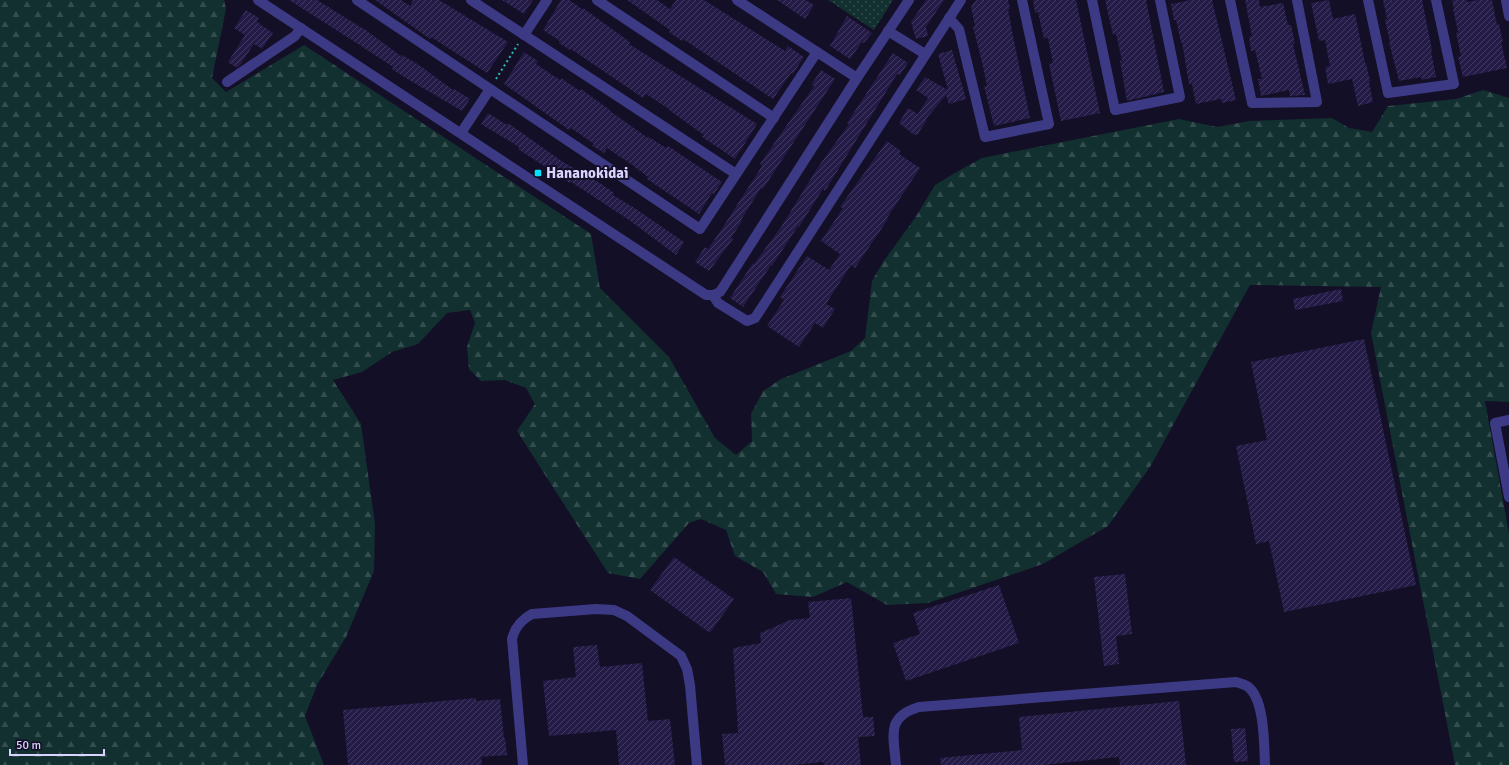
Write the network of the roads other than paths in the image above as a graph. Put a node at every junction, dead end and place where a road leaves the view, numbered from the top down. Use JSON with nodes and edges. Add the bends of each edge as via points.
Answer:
{"nodes":[{"id":1,"x":258,"y":0,"type":"edge"},
{"id":2,"x":357,"y":0,"type":"edge"},
{"id":3,"x":471,"y":0,"type":"edge"},
{"id":4,"x":547,"y":0,"type":"edge"},
{"id":5,"x":597,"y":0,"type":"edge"},
{"id":6,"x":737,"y":0,"type":"edge"},
{"id":7,"x":909,"y":0,"type":"edge"},
{"id":8,"x":961,"y":0,"type":"edge"},
{"id":9,"x":1022,"y":0,"type":"edge"},
{"id":10,"x":1092,"y":0,"type":"edge"},
{"id":11,"x":1160,"y":0,"type":"edge"},
{"id":12,"x":1230,"y":0,"type":"edge"},
{"id":13,"x":1297,"y":0,"type":"edge"},
{"id":14,"x":1368,"y":0,"type":"edge"},
{"id":15,"x":1436,"y":0,"type":"edge"},
{"id":16,"x":1506,"y":0,"type":"edge"},
{"id":17,"x":1509,"y":16,"type":"edge"},
{"id":18,"x":949,"y":18,"type":"junction"},
{"id":19,"x":301,"y":28,"type":"junction"},
{"id":20,"x":888,"y":31,"type":"junction"},
{"id":21,"x":524,"y":35,"type":"junction"},
{"id":22,"x":817,"y":52,"type":"junction"},
{"id":23,"x":925,"y":54,"type":"junction"},
{"id":24,"x":857,"y":78,"type":"junction"},
{"id":25,"x":227,"y":82,"type":"dead end"},
{"id":26,"x":490,"y":89,"type":"junction"},
{"id":27,"x":774,"y":118,"type":"junction"},
{"id":28,"x":461,"y":133,"type":"junction"},
{"id":29,"x":736,"y":174,"type":"junction"},
{"id":30,"x":713,"y":295,"type":"junction"},
{"id":31,"x":1509,"y":420,"type":"edge"},
{"id":32,"x":1509,"y":497,"type":"edge"},
{"id":33,"x":523,"y":765,"type":"edge"},
{"id":34,"x":697,"y":765,"type":"edge"},
{"id":35,"x":896,"y":765,"type":"edge"},
{"id":36,"x":1265,"y":765,"type":"edge"}],
"edges":[{"from":1,"to":19,"type":"street"},
{"from":2,"to":26,"type":"street"},
{"from":3,"to":21,"type":"street"},
{"from":4,"to":21,"type":"street"},
{"from":5,"to":27,"type":"street"},
{"from":6,"to":22,"type":"street"},
{"from":7,"to":20,"type":"street"},
{"from":8,"to":18,"type":"street"},
{"from":9,"to":18,"type":"street","via":[[1049,124],[985,137],[959,29]]},
{"from":10,"to":11,"type":"street","via":[[1115,110],[1180,97]]},
{"from":12,"to":13,"type":"street","via":[[1252,103],[1317,102]]},
{"from":14,"to":15,"type":"street","via":[[1388,93],[1454,84]]},
{"from":16,"to":17,"type":"street"},
{"from":18,"to":23,"type":"street"},
{"from":19,"to":25,"type":"street","via":[[295,36]]},
{"from":19,"to":28,"type":"street"},
{"from":20,"to":23,"type":"street"},
{"from":20,"to":24,"type":"street"},
{"from":21,"to":29,"type":"street"},
{"from":22,"to":24,"type":"street"},
{"from":22,"to":27,"type":"street"},
{"from":23,"to":30,"type":"street","via":[[755,318],[747,321],[718,303]]},
{"from":24,"to":30,"type":"street","via":[[720,292]]},
{"from":26,"to":28,"type":"street"},
{"from":26,"to":29,"type":"street","via":[[700,229]]},
{"from":27,"to":29,"type":"street"},
{"from":28,"to":30,"type":"street","via":[[706,295]]},
{"from":31,"to":32,"type":"street","via":[[1496,423]]},
{"from":33,"to":34,"type":"street","via":[[512,639],[514,631],[524,618],[532,614],[596,609],[614,610],[627,616],[682,656],[690,686]]},
{"from":35,"to":36,"type":"street","via":[[894,724],[907,711],[919,707],[1236,682],[1248,686],[1260,708]]}]}
